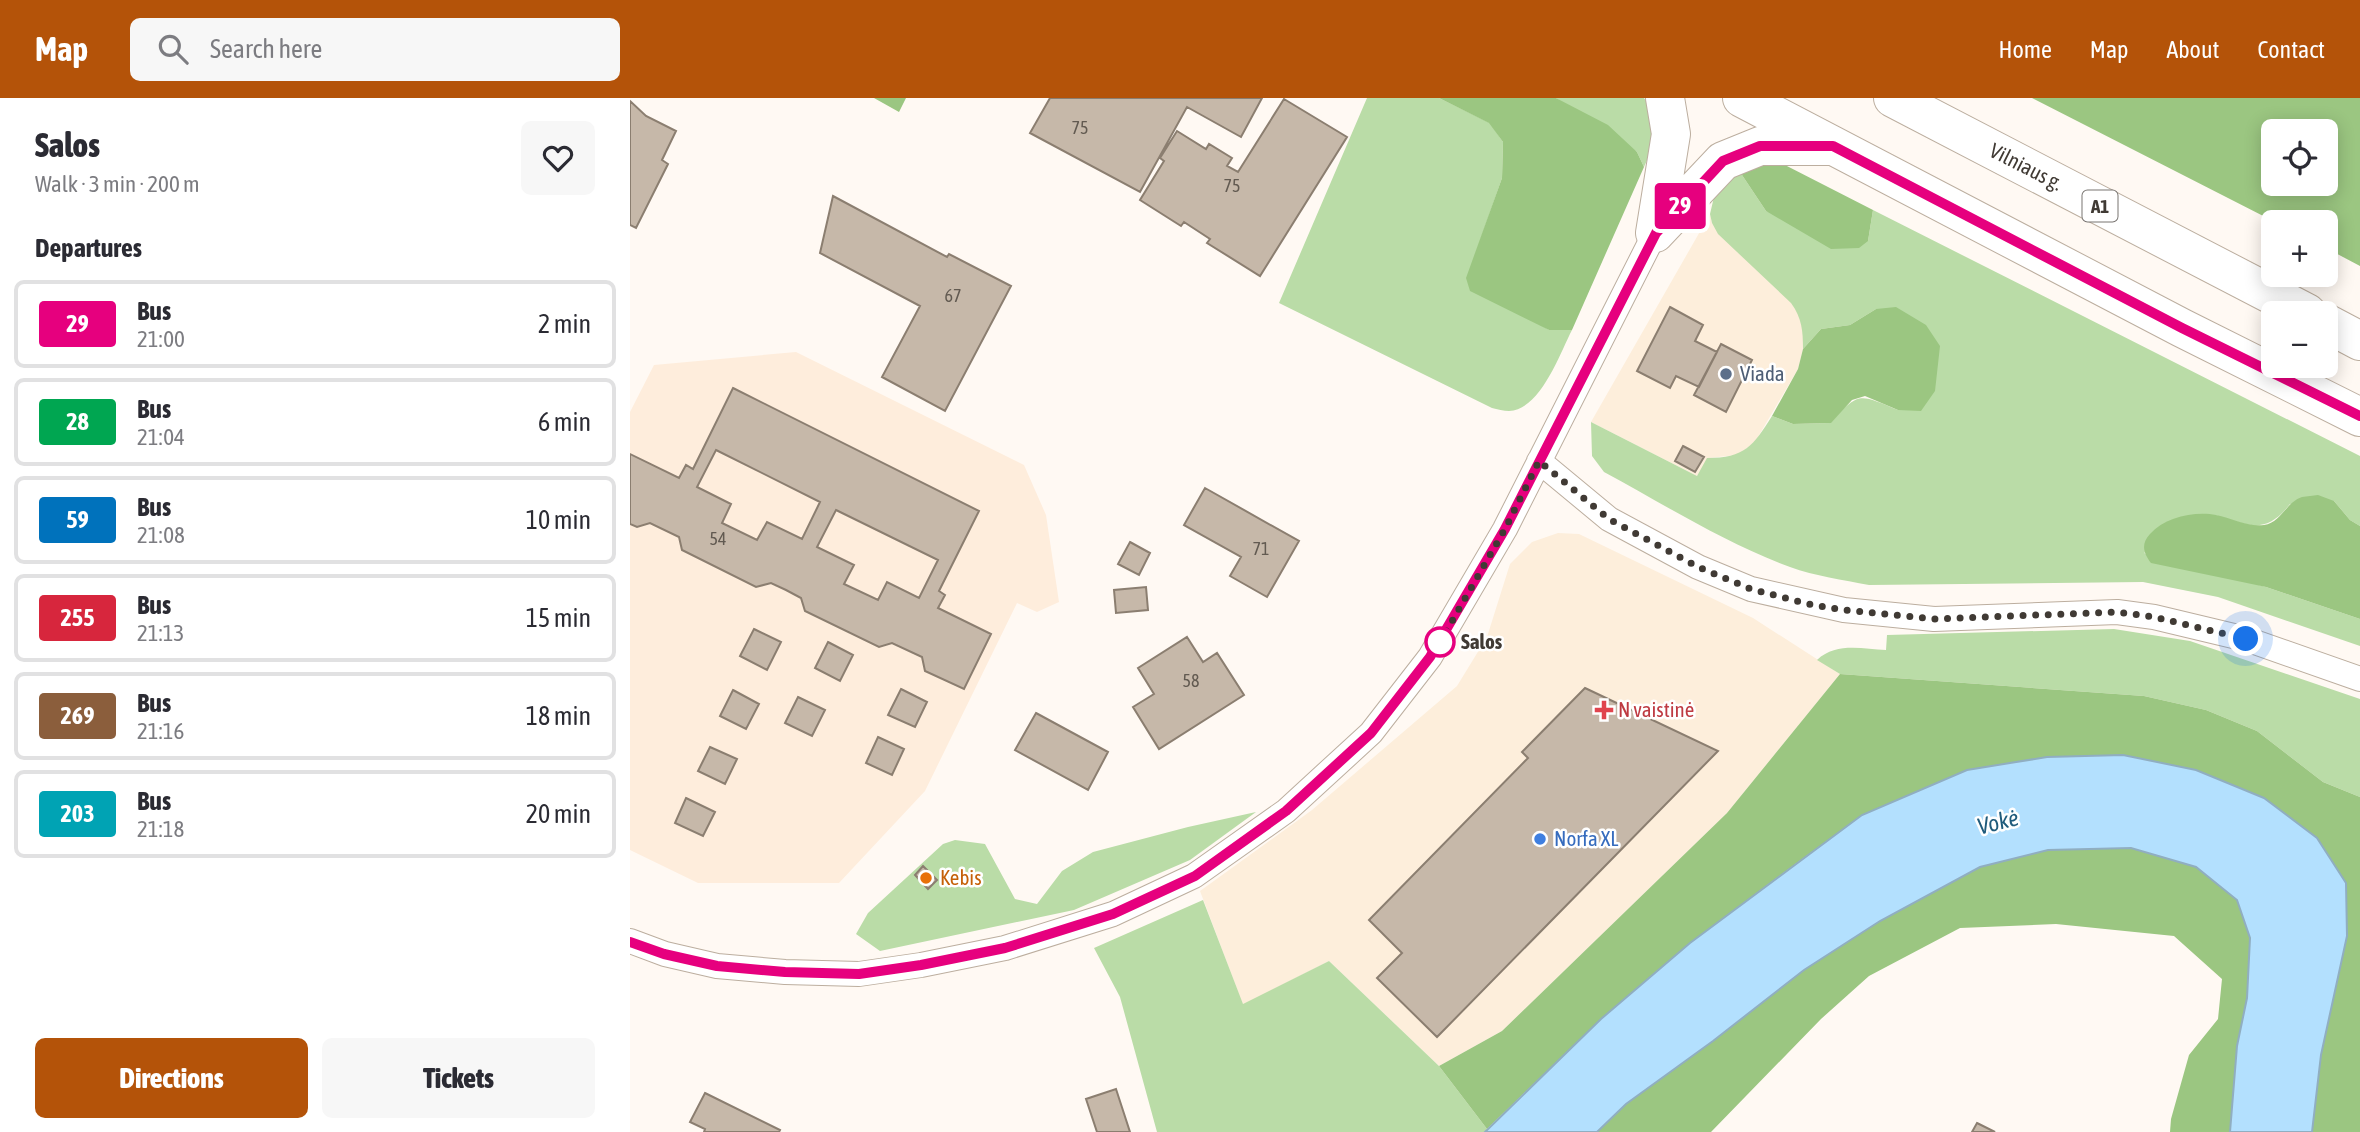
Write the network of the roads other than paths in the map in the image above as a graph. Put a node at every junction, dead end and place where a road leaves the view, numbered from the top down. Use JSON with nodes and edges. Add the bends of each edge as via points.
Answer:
{"nodes":[{"id":1,"x":1665,"y":98,"type":"edge"},
{"id":2,"x":1742,"y":98,"type":"edge"},
{"id":3,"x":1893,"y":98,"type":"edge"},
{"id":4,"x":1833,"y":146,"type":"junction"},
{"id":5,"x":1656,"y":233,"type":"junction"},
{"id":6,"x":2284,"y":301,"type":"edge"},
{"id":7,"x":2338,"y":329,"type":"edge"},
{"id":8,"x":2360,"y":341,"type":"edge"},
{"id":9,"x":2360,"y":416,"type":"edge"},
{"id":10,"x":1539,"y":461,"type":"junction"},
{"id":11,"x":2360,"y":679,"type":"edge"},
{"id":12,"x":630,"y":942,"type":"edge"}],
"edges":[{"from":1,"to":5,"type":"highway","via":[[1671,134]]},
{"from":2,"to":4,"type":"highway"},
{"from":3,"to":6,"type":"highway","name":"Vilniaus g.","number":"A1"},
{"from":4,"to":5,"type":"highway","via":[[1760,146],[1723,161]]},
{"from":4,"to":9,"type":"highway"},
{"from":5,"to":10,"type":"street"},
{"from":7,"to":8,"type":"highway"},
{"from":10,"to":11,"type":"street","via":[[1609,519],[1698,567],[1751,589],[1844,610],[1934,619],[2117,612],[2154,617],[2246,639]]},
{"from":10,"to":12,"type":"street","via":[[1440,643],[1371,733],[1286,811],[1195,876],[1113,914],[1005,948],[859,974],[717,966]]}]}
